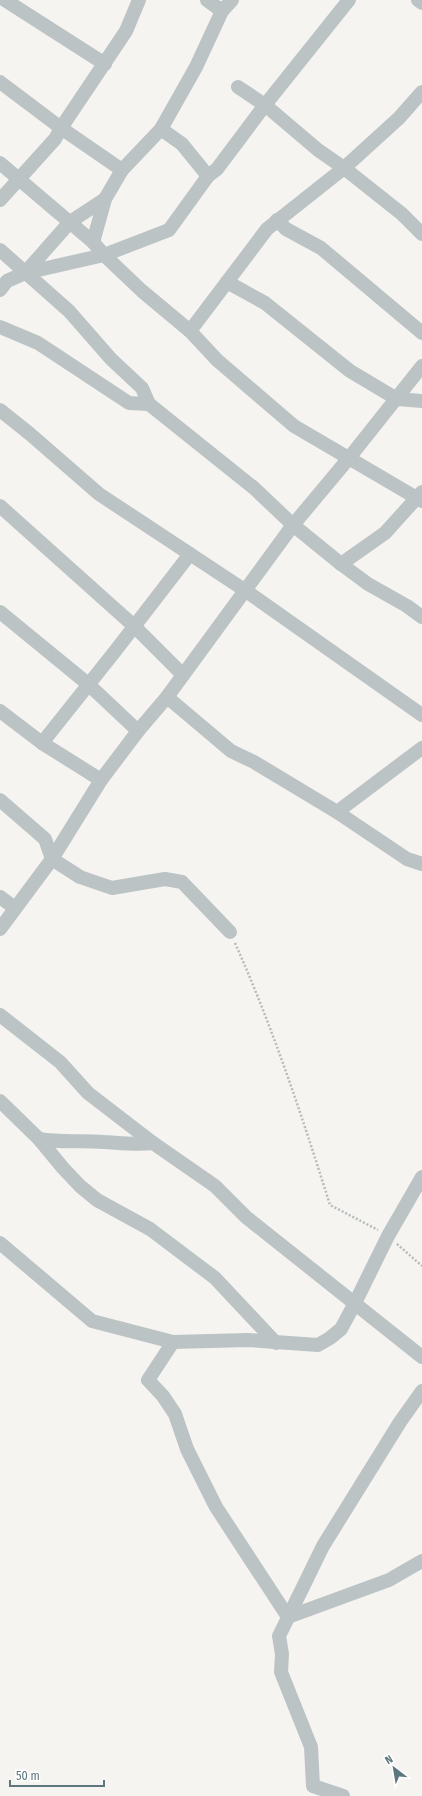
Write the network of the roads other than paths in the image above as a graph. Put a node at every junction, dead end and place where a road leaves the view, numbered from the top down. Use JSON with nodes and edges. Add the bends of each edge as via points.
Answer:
{"nodes":[{"id":1,"x":6,"y":0,"type":"edge"},
{"id":2,"x":139,"y":0,"type":"edge"},
{"id":3,"x":207,"y":0,"type":"edge"},
{"id":4,"x":232,"y":0,"type":"edge"},
{"id":5,"x":348,"y":0,"type":"edge"},
{"id":6,"x":418,"y":0,"type":"edge"},
{"id":7,"x":422,"y":3,"type":"edge"},
{"id":8,"x":222,"y":11,"type":"junction"},
{"id":9,"x":105,"y":64,"type":"junction"},
{"id":10,"x":0,"y":82,"type":"edge"},
{"id":11,"x":238,"y":88,"type":"dead end"},
{"id":12,"x":422,"y":92,"type":"edge"},
{"id":13,"x":265,"y":105,"type":"junction"},
{"id":14,"x":61,"y":128,"type":"junction"},
{"id":15,"x":160,"y":129,"type":"junction"},
{"id":16,"x":0,"y":163,"type":"edge"},
{"id":17,"x":344,"y":168,"type":"junction"},
{"id":18,"x":122,"y":170,"type":"junction"},
{"id":19,"x":208,"y":176,"type":"junction"},
{"id":20,"x":19,"y":178,"type":"junction"},
{"id":21,"x":105,"y":198,"type":"junction"},
{"id":22,"x":0,"y":200,"type":"edge"},
{"id":23,"x":277,"y":220,"type":"junction"},
{"id":24,"x":70,"y":222,"type":"junction"},
{"id":25,"x":422,"y":234,"type":"edge"},
{"id":26,"x":93,"y":242,"type":"junction"},
{"id":27,"x":0,"y":250,"type":"edge"},
{"id":28,"x":104,"y":255,"type":"junction"},
{"id":29,"x":25,"y":273,"type":"junction"},
{"id":30,"x":227,"y":282,"type":"junction"},
{"id":31,"x":0,"y":290,"type":"edge"},
{"id":32,"x":0,"y":328,"type":"edge"},
{"id":33,"x":190,"y":331,"type":"junction"},
{"id":34,"x":422,"y":333,"type":"edge"},
{"id":35,"x":422,"y":366,"type":"edge"},
{"id":36,"x":397,"y":399,"type":"junction"},
{"id":37,"x":422,"y":401,"type":"edge"},
{"id":38,"x":148,"y":404,"type":"junction"},
{"id":39,"x":0,"y":410,"type":"edge"},
{"id":40,"x":349,"y":458,"type":"junction"},
{"id":41,"x":420,"y":497,"type":"edge"},
{"id":42,"x":0,"y":506,"type":"edge"},
{"id":43,"x":293,"y":526,"type":"junction"},
{"id":44,"x":190,"y":554,"type":"junction"},
{"id":45,"x":341,"y":564,"type":"junction"},
{"id":46,"x":246,"y":591,"type":"junction"},
{"id":47,"x":0,"y":612,"type":"edge"},
{"id":48,"x":422,"y":617,"type":"edge"},
{"id":49,"x":134,"y":626,"type":"junction"},
{"id":50,"x":183,"y":675,"type":"junction"},
{"id":51,"x":88,"y":684,"type":"junction"},
{"id":52,"x":167,"y":697,"type":"junction"},
{"id":53,"x":0,"y":710,"type":"edge"},
{"id":54,"x":422,"y":715,"type":"edge"},
{"id":55,"x":138,"y":731,"type":"junction"},
{"id":56,"x":42,"y":743,"type":"junction"},
{"id":57,"x":422,"y":748,"type":"edge"},
{"id":58,"x":101,"y":780,"type":"junction"},
{"id":59,"x":0,"y":800,"type":"edge"},
{"id":60,"x":337,"y":812,"type":"junction"},
{"id":61,"x":52,"y":859,"type":"junction"},
{"id":62,"x":422,"y":864,"type":"edge"},
{"id":63,"x":0,"y":897,"type":"edge"},
{"id":64,"x":15,"y":908,"type":"junction"},
{"id":65,"x":0,"y":929,"type":"edge"},
{"id":66,"x":230,"y":932,"type":"road end"},
{"id":67,"x":0,"y":1015,"type":"edge"},
{"id":68,"x":0,"y":1101,"type":"edge"},
{"id":69,"x":39,"y":1139,"type":"junction"},
{"id":70,"x":153,"y":1143,"type":"junction"},
{"id":71,"x":422,"y":1176,"type":"edge"},
{"id":72,"x":0,"y":1243,"type":"edge"},
{"id":73,"x":355,"y":1304,"type":"junction"},
{"id":74,"x":173,"y":1342,"type":"junction"},
{"id":75,"x":276,"y":1343,"type":"junction"},
{"id":76,"x":422,"y":1357,"type":"edge"},
{"id":77,"x":422,"y":1391,"type":"edge"},
{"id":78,"x":422,"y":1561,"type":"edge"},
{"id":79,"x":288,"y":1617,"type":"junction"},
{"id":80,"x":343,"y":1796,"type":"edge"}],
"edges":[{"from":1,"to":9,"type":"street"},
{"from":2,"to":9,"type":"street","via":[[126,31]]},
{"from":3,"to":8,"type":"street"},
{"from":4,"to":8,"type":"street"},
{"from":5,"to":13,"type":"street"},
{"from":6,"to":7,"type":"street"},
{"from":8,"to":15,"type":"street","via":[[196,67]]},
{"from":9,"to":14,"type":"street"},
{"from":10,"to":14,"type":"street"},
{"from":11,"to":13,"type":"street"},
{"from":12,"to":17,"type":"street","via":[[399,118]]},
{"from":13,"to":17,"type":"street","via":[[318,150]]},
{"from":13,"to":19,"type":"street","via":[[217,169]]},
{"from":14,"to":18,"type":"street"},
{"from":14,"to":20,"type":"street","via":[[55,139]]},
{"from":15,"to":18,"type":"street"},
{"from":15,"to":19,"type":"street","via":[[182,144]]},
{"from":16,"to":20,"type":"street"},
{"from":17,"to":23,"type":"street"},
{"from":17,"to":25,"type":"street","via":[[402,214]]},
{"from":18,"to":21,"type":"street"},
{"from":19,"to":28,"type":"street","via":[[169,230]]},
{"from":20,"to":22,"type":"street"},
{"from":20,"to":24,"type":"street"},
{"from":21,"to":24,"type":"street"},
{"from":21,"to":26,"type":"street"},
{"from":23,"to":30,"type":"street","via":[[267,229]]},
{"from":23,"to":34,"type":"street","via":[[286,229],[321,248]]},
{"from":24,"to":26,"type":"street"},
{"from":24,"to":29,"type":"street"},
{"from":26,"to":28,"type":"street"},
{"from":27,"to":29,"type":"street"},
{"from":28,"to":29,"type":"street"},
{"from":28,"to":33,"type":"street"},
{"from":29,"to":31,"type":"street","via":[[7,281]]},
{"from":29,"to":38,"type":"street","via":[[69,311],[111,359],[142,388]]},
{"from":30,"to":33,"type":"street"},
{"from":30,"to":36,"type":"street","via":[[265,303],[350,371]]},
{"from":32,"to":38,"type":"street","via":[[38,343],[129,403]]},
{"from":33,"to":40,"type":"street","via":[[217,360],[294,426]]},
{"from":35,"to":36,"type":"street"},
{"from":36,"to":37,"type":"street"},
{"from":36,"to":40,"type":"street"},
{"from":38,"to":43,"type":"street","via":[[254,488]]},
{"from":39,"to":44,"type":"street","via":[[98,494]]},
{"from":40,"to":41,"type":"street"},
{"from":40,"to":43,"type":"street"},
{"from":41,"to":45,"type":"street","via":[[385,533]]},
{"from":42,"to":49,"type":"street"},
{"from":43,"to":45,"type":"street"},
{"from":43,"to":46,"type":"street"},
{"from":44,"to":46,"type":"street"},
{"from":44,"to":49,"type":"street"},
{"from":45,"to":48,"type":"street"},
{"from":46,"to":50,"type":"street"},
{"from":46,"to":54,"type":"street"},
{"from":47,"to":51,"type":"street"},
{"from":49,"to":50,"type":"street"},
{"from":49,"to":51,"type":"street"},
{"from":50,"to":52,"type":"street"},
{"from":51,"to":55,"type":"street"},
{"from":51,"to":56,"type":"street"},
{"from":52,"to":55,"type":"street"},
{"from":52,"to":60,"type":"street","via":[[231,752],[254,762]]},
{"from":53,"to":56,"type":"street"},
{"from":55,"to":58,"type":"street"},
{"from":56,"to":58,"type":"street"},
{"from":57,"to":60,"type":"street"},
{"from":58,"to":61,"type":"street"},
{"from":59,"to":61,"type":"street","via":[[45,839]]},
{"from":60,"to":62,"type":"street","via":[[408,859]]},
{"from":61,"to":64,"type":"street"},
{"from":61,"to":66,"type":"street","via":[[80,877],[112,888],[165,879],[182,882]]},
{"from":63,"to":64,"type":"street"},
{"from":64,"to":65,"type":"street"},
{"from":67,"to":70,"type":"street","via":[[60,1062],[88,1093]]},
{"from":68,"to":69,"type":"street"},
{"from":69,"to":70,"type":"street","via":[[136,1145]]},
{"from":69,"to":75,"type":"street","via":[[80,1186],[97,1200],[150,1229],[214,1278]]},
{"from":70,"to":73,"type":"street","via":[[215,1186],[246,1217]]},
{"from":71,"to":73,"type":"street","via":[[388,1236]]},
{"from":72,"to":74,"type":"street","via":[[92,1321]]},
{"from":73,"to":75,"type":"street","via":[[341,1329],[318,1345]]},
{"from":73,"to":76,"type":"street"},
{"from":74,"to":75,"type":"street","via":[[248,1340]]},
{"from":74,"to":79,"type":"street","via":[[148,1380],[175,1414],[187,1449],[216,1507]]},
{"from":77,"to":79,"type":"street","via":[[323,1546]]},
{"from":78,"to":79,"type":"street","via":[[389,1580]]},
{"from":79,"to":80,"type":"street","via":[[279,1636],[281,1672],[311,1747],[313,1786]]}]}
